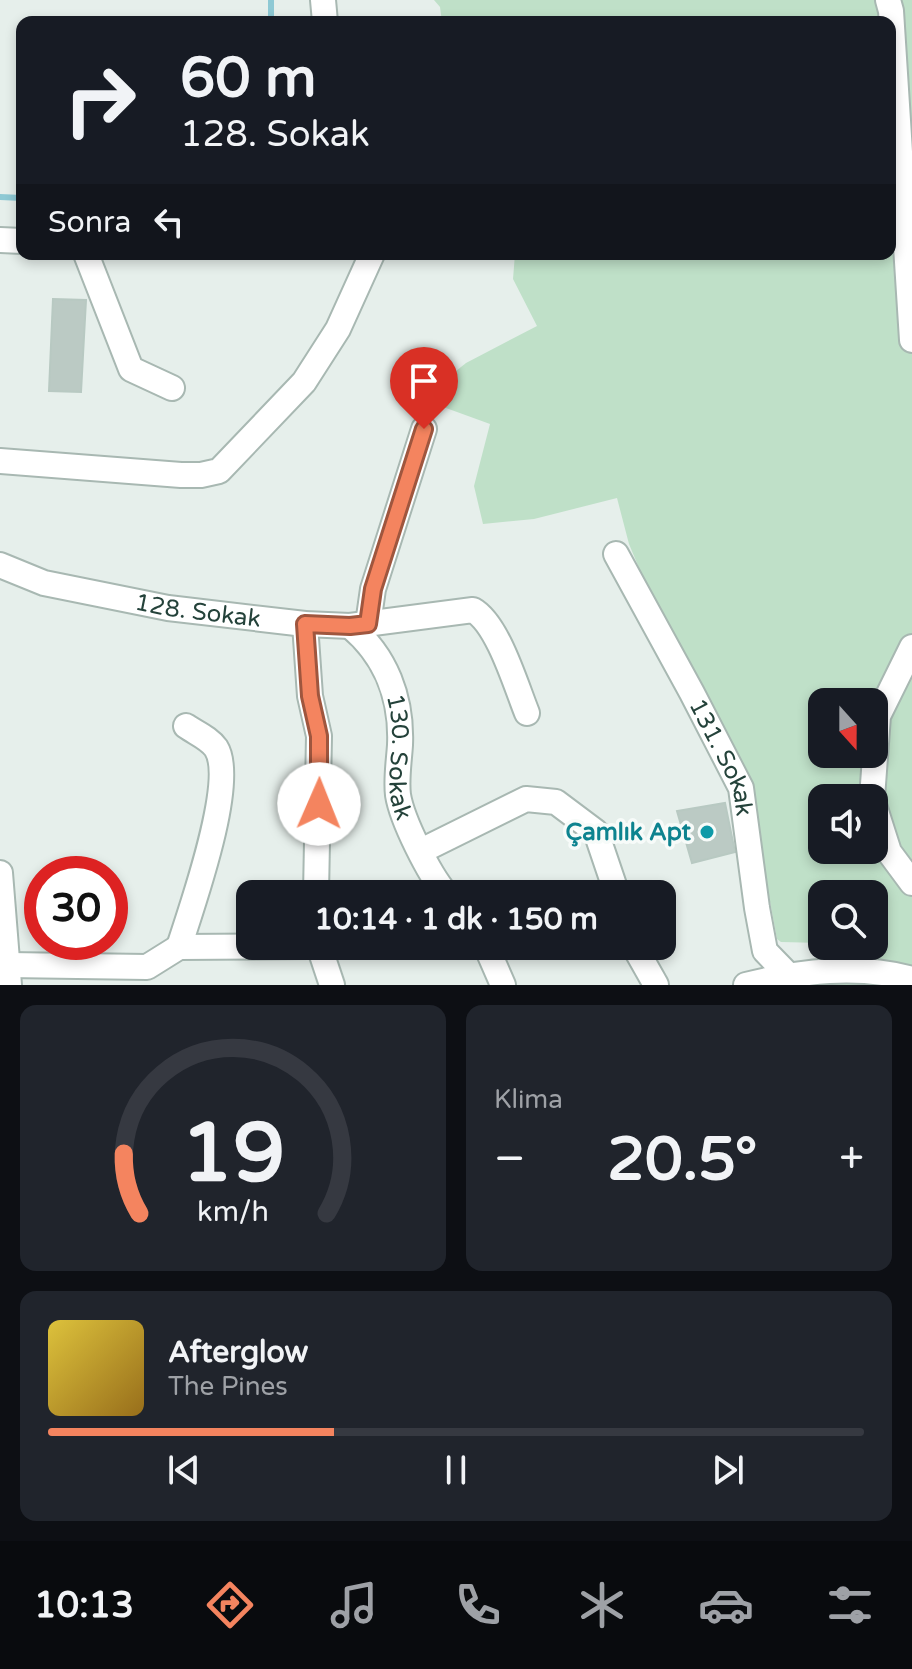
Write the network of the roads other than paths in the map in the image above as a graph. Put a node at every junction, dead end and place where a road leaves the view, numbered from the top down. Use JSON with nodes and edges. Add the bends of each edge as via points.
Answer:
{"nodes":[{"id":1,"x":896,"y":89,"type":"edge"},
{"id":2,"x":88,"y":260,"type":"edge"},
{"id":3,"x":369,"y":260,"type":"edge"},
{"id":4,"x":912,"y":340,"type":"edge"},
{"id":5,"x":172,"y":388,"type":"dead end"},
{"id":6,"x":424,"y":429,"type":"dead end"},
{"id":7,"x":0,"y":461,"type":"edge"},
{"id":8,"x":616,"y":554,"type":"dead end"},
{"id":9,"x":0,"y":565,"type":"edge"},
{"id":10,"x":305,"y":624,"type":"junction"},
{"id":11,"x":359,"y":625,"type":"junction"},
{"id":12,"x":912,"y":647,"type":"edge"},
{"id":13,"x":527,"y":713,"type":"dead end"},
{"id":14,"x":186,"y":726,"type":"dead end"},
{"id":15,"x":873,"y":784,"type":"edge"},
{"id":16,"x":888,"y":849,"type":"edge"},
{"id":17,"x":421,"y":851,"type":"junction"},
{"id":18,"x":0,"y":873,"type":"edge"},
{"id":19,"x":316,"y":880,"type":"edge"},
{"id":20,"x":435,"y":880,"type":"edge"},
{"id":21,"x":612,"y":880,"type":"edge"},
{"id":22,"x":912,"y":883,"type":"edge"},
{"id":23,"x":179,"y":947,"type":"junction"},
{"id":24,"x":236,"y":947,"type":"edge"},
{"id":25,"x":324,"y":960,"type":"edge"},
{"id":26,"x":492,"y":960,"type":"edge"},
{"id":27,"x":642,"y":960,"type":"edge"},
{"id":28,"x":8,"y":975,"type":"edge"},
{"id":29,"x":147,"y":976,"type":"edge"},
{"id":30,"x":912,"y":979,"type":"edge"},
{"id":31,"x":792,"y":980,"type":"edge"},
{"id":32,"x":332,"y":985,"type":"edge"},
{"id":33,"x":503,"y":985,"type":"edge"},
{"id":34,"x":656,"y":985,"type":"edge"},
{"id":35,"x":746,"y":985,"type":"edge"}],
"edges":[{"from":1,"to":4,"type":"street"},
{"from":2,"to":5,"type":"street","via":[[131,369]]},
{"from":3,"to":7,"type":"street","via":[[338,329],[304,382],[219,471],[181,475]]},
{"from":6,"to":11,"type":"street"},
{"from":8,"to":31,"type":"street","name":"131. Sokak","via":[[741,788],[765,951]]},
{"from":9,"to":10,"type":"street","name":"128. Sokak","via":[[44,583],[168,608]]},
{"from":10,"to":11,"type":"street","name":"128. Sokak"},
{"from":10,"to":19,"type":"street","via":[[319,736]]},
{"from":11,"to":13,"type":"street","name":"128. Sokak","via":[[473,610],[494,635]]},
{"from":11,"to":17,"type":"street","name":"130. Sokak","via":[[391,680],[399,705],[398,794]]},
{"from":12,"to":15,"type":"street","via":[[878,716]]},
{"from":14,"to":23,"type":"street","via":[[216,749],[222,767],[209,848]]},
{"from":16,"to":22,"type":"street"},
{"from":17,"to":20,"type":"street","name":"130. Sokak"},
{"from":17,"to":21,"type":"street","via":[[526,799],[556,802],[596,832]]},
{"from":18,"to":28,"type":"street"},
{"from":23,"to":24,"type":"street"},
{"from":23,"to":29,"type":"street"},
{"from":25,"to":32,"type":"street"},
{"from":26,"to":33,"type":"street"},
{"from":27,"to":34,"type":"street"},
{"from":28,"to":29,"type":"street"},
{"from":30,"to":31,"type":"street","via":[[887,972],[827,970]]},
{"from":31,"to":35,"type":"street"}]}
